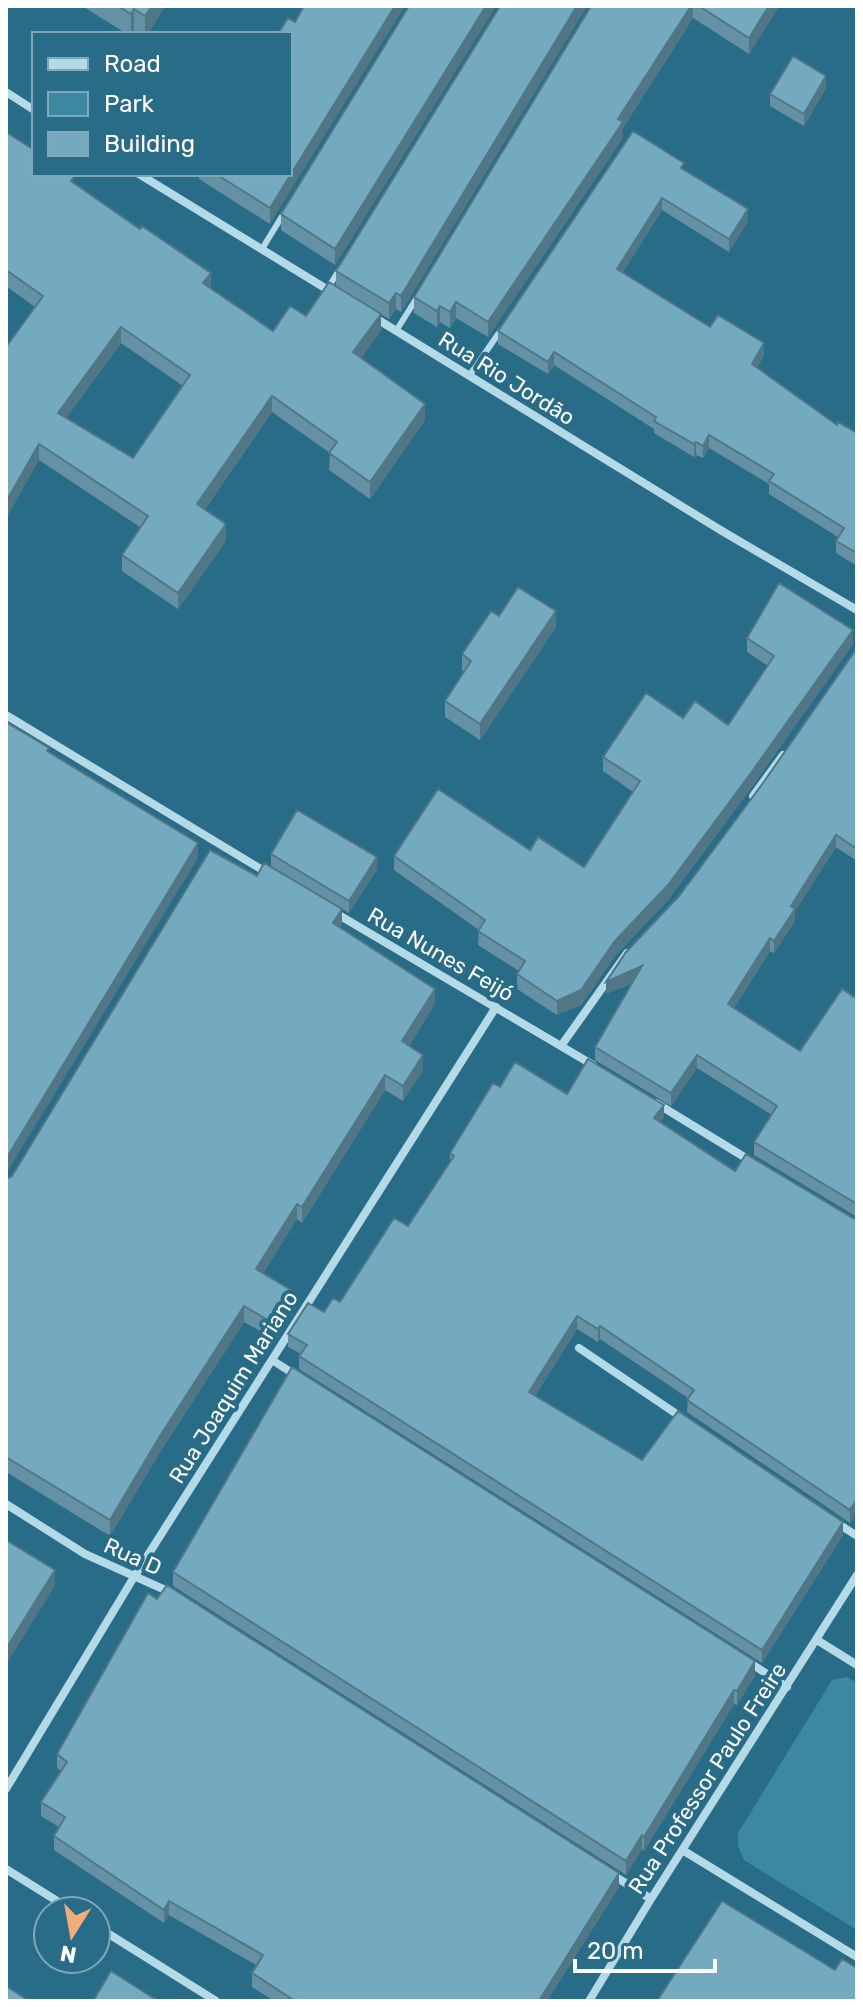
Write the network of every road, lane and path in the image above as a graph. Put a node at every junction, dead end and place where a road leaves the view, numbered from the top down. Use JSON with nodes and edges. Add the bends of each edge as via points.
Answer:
{"nodes":[{"id":1,"x":6,"y":92,"type":"edge"},
{"id":2,"x":32,"y":109,"type":"edge"},
{"id":3,"x":142,"y":176,"type":"edge"},
{"id":4,"x":286,"y":210,"type":"edge"},
{"id":5,"x":262,"y":249,"type":"junction"},
{"id":6,"x":344,"y":262,"type":"edge"},
{"id":7,"x":327,"y":289,"type":"junction"},
{"id":8,"x":421,"y":291,"type":"edge"},
{"id":9,"x":339,"y":296,"type":"edge"},
{"id":10,"x":362,"y":310,"type":"edge"},
{"id":11,"x":504,"y":325,"type":"edge"},
{"id":12,"x":396,"y":331,"type":"junction"},
{"id":13,"x":469,"y":376,"type":"junction"},
{"id":14,"x":857,"y":610,"type":"edge"},
{"id":15,"x":6,"y":715,"type":"edge"},
{"id":16,"x":793,"y":740,"type":"edge"},
{"id":17,"x":747,"y":804,"type":"edge"},
{"id":18,"x":216,"y":842,"type":"junction"},
{"id":19,"x":208,"y":856,"type":"edge"},
{"id":20,"x":282,"y":882,"type":"edge"},
{"id":21,"x":322,"y":905,"type":"edge"},
{"id":22,"x":631,"y":948,"type":"edge"},
{"id":23,"x":496,"y":1007,"type":"junction"},
{"id":24,"x":561,"y":1046,"type":"junction"},
{"id":25,"x":601,"y":1070,"type":"edge"},
{"id":26,"x":642,"y":1095,"type":"edge"},
{"id":27,"x":764,"y":1169,"type":"edge"},
{"id":28,"x":579,"y":1348,"type":"dead end"},
{"id":29,"x":272,"y":1360,"type":"junction"},
{"id":30,"x":311,"y":1385,"type":"edge"},
{"id":31,"x":698,"y":1429,"type":"edge"},
{"id":32,"x":6,"y":1504,"type":"edge"},
{"id":33,"x":831,"y":1518,"type":"edge"},
{"id":34,"x":857,"y":1536,"type":"edge"},
{"id":35,"x":857,"y":1575,"type":"edge"},
{"id":36,"x":134,"y":1577,"type":"junction"},
{"id":37,"x":183,"y":1600,"type":"edge"},
{"id":38,"x":817,"y":1640,"type":"junction"},
{"id":39,"x":734,"y":1653,"type":"edge"},
{"id":40,"x":857,"y":1665,"type":"edge"},
{"id":41,"x":787,"y":1687,"type":"junction"},
{"id":42,"x":6,"y":1789,"type":"edge"},
{"id":43,"x":684,"y":1851,"type":"junction"},
{"id":44,"x":597,"y":1865,"type":"edge"},
{"id":45,"x":6,"y":1869,"type":"edge"},
{"id":46,"x":47,"y":1895,"type":"edge"},
{"id":47,"x":651,"y":1899,"type":"junction"},
{"id":48,"x":112,"y":1936,"type":"edge"},
{"id":49,"x":857,"y":1957,"type":"edge"},
{"id":50,"x":216,"y":2001,"type":"edge"},
{"id":51,"x":589,"y":2001,"type":"edge"}],
"edges":[{"from":1,"to":2,"type":"street"},
{"from":3,"to":5,"type":"street"},
{"from":4,"to":5,"type":"lane"},
{"from":5,"to":7,"type":"street"},
{"from":6,"to":7,"type":"lane"},
{"from":7,"to":9,"type":"street"},
{"from":8,"to":12,"type":"lane"},
{"from":10,"to":12,"type":"street","name":"Rua Rio Jordão"},
{"from":11,"to":13,"type":"lane"},
{"from":12,"to":13,"type":"street","name":"Rua Rio Jordão"},
{"from":13,"to":14,"type":"street","name":"Rua Rio Jordão"},
{"from":15,"to":18,"type":"street"},
{"from":16,"to":17,"type":"street"},
{"from":18,"to":19,"type":"street"},
{"from":18,"to":20,"type":"street"},
{"from":21,"to":23,"type":"street","name":"Rua Nunes Feijó"},
{"from":22,"to":24,"type":"street"},
{"from":23,"to":24,"type":"street","name":"Rua Nunes Feijó"},
{"from":23,"to":29,"type":"street","name":"Rua Joaquim Mariano"},
{"from":24,"to":25,"type":"street","name":"Rua Nunes Feijó"},
{"from":26,"to":27,"type":"street"},
{"from":28,"to":31,"type":"street"},
{"from":29,"to":30,"type":"street"},
{"from":29,"to":36,"type":"street","name":"Rua Joaquim Mariano"},
{"from":32,"to":36,"type":"street","name":"Rua D","via":[[85,1554]]},
{"from":33,"to":34,"type":"street"},
{"from":35,"to":38,"type":"street","name":"Rua Professor Paulo Freire"},
{"from":36,"to":37,"type":"street","name":"Rua D"},
{"from":36,"to":42,"type":"street","name":"Rua Joaquim Mariano"},
{"from":38,"to":40,"type":"street"},
{"from":38,"to":41,"type":"street","name":"Rua Professor Paulo Freire"},
{"from":39,"to":41,"type":"street"},
{"from":41,"to":43,"type":"street","name":"Rua Professor Paulo Freire"},
{"from":43,"to":47,"type":"street","name":"Rua Professor Paulo Freire"},
{"from":43,"to":49,"type":"street"},
{"from":44,"to":47,"type":"street"},
{"from":45,"to":46,"type":"street"},
{"from":47,"to":51,"type":"street","name":"Rua Professor Paulo Freire"},
{"from":48,"to":50,"type":"street"}]}
